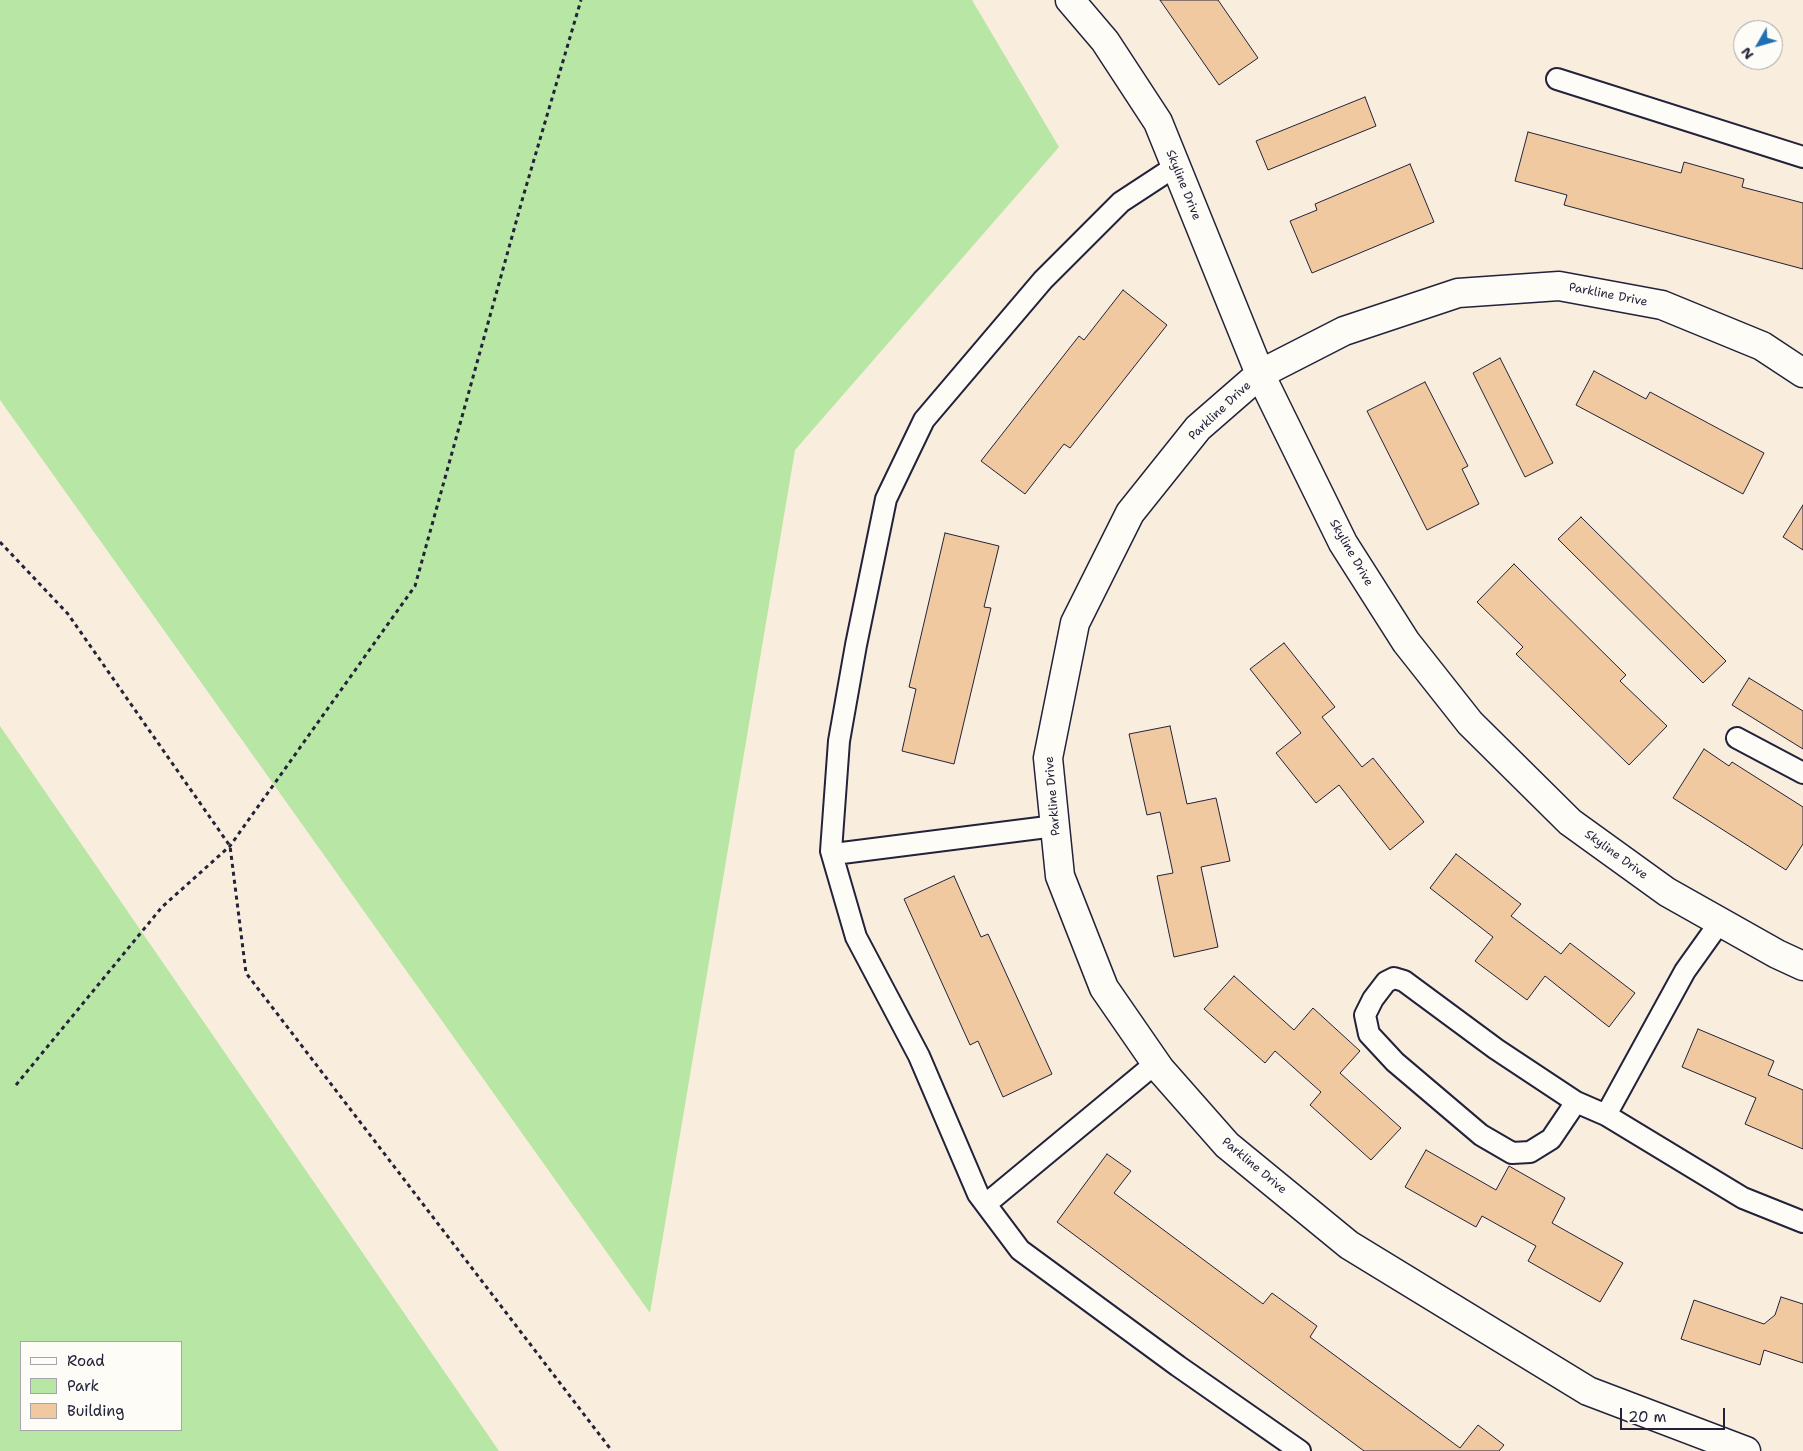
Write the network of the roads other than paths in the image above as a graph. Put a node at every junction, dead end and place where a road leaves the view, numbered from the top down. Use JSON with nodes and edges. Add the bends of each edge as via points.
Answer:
{"nodes":[{"id":1,"x":1070,"y":0,"type":"edge"},
{"id":2,"x":1557,"y":79,"type":"dead end"},
{"id":3,"x":1803,"y":157,"type":"edge"},
{"id":4,"x":1176,"y":166,"type":"junction"},
{"id":5,"x":1803,"y":373,"type":"edge"},
{"id":6,"x":1260,"y":374,"type":"junction"},
{"id":7,"x":1737,"y":738,"type":"dead end"},
{"id":8,"x":1803,"y":773,"type":"edge"},
{"id":9,"x":1055,"y":826,"type":"junction"},
{"id":10,"x":831,"y":851,"type":"junction"},
{"id":11,"x":1720,"y":922,"type":"junction"},
{"id":12,"x":1803,"y":966,"type":"edge"},
{"id":13,"x":1156,"y":1063,"type":"junction"},
{"id":14,"x":1576,"y":1102,"type":"junction"},
{"id":15,"x":1606,"y":1115,"type":"junction"},
{"id":16,"x":986,"y":1204,"type":"junction"},
{"id":17,"x":1803,"y":1222,"type":"edge"},
{"id":18,"x":1300,"y":1451,"type":"edge"},
{"id":19,"x":1746,"y":1451,"type":"edge"}],
"edges":[{"from":1,"to":4,"type":"street","name":"Skyline Drive","via":[[1105,41],[1158,122]]},
{"from":2,"to":3,"type":"lane"},
{"from":4,"to":6,"type":"street","name":"Skyline Drive"},
{"from":4,"to":10,"type":"lane","via":[[1121,202],[1043,280],[924,420],[886,499],[839,741]]},
{"from":5,"to":6,"type":"street","name":"Parkline Drive","via":[[1762,346],[1662,305],[1559,286],[1458,293],[1344,331]]},
{"from":6,"to":9,"type":"street","name":"Parkline Drive","via":[[1198,428],[1130,513],[1075,623],[1048,758]]},
{"from":6,"to":11,"type":"street","name":"Skyline Drive","via":[[1343,543],[1406,642],[1470,723],[1570,822],[1667,892]]},
{"from":7,"to":8,"type":"lane"},
{"from":9,"to":10,"type":"lane","via":[[842,853]]},
{"from":9,"to":13,"type":"street","name":"Parkline Drive","via":[[1060,876],[1104,988]]},
{"from":10,"to":16,"type":"lane","via":[[856,937],[919,1056],[978,1194]]},
{"from":11,"to":12,"type":"street","name":"Skyline Drive"},
{"from":11,"to":15,"type":"lane","via":[[1685,971]]},
{"from":13,"to":16,"type":"lane"},
{"from":13,"to":19,"type":"street","name":"Parkline Drive","via":[[1226,1144],[1349,1245],[1588,1391]]},
{"from":14,"to":14,"type":"lane","via":[[1496,1049],[1404,981],[1394,978],[1386,982],[1365,1015],[1370,1034],[1395,1062],[1481,1134],[1512,1153],[1530,1152],[1551,1139]]},
{"from":14,"to":15,"type":"lane"},
{"from":15,"to":17,"type":"lane","via":[[1743,1198]]},
{"from":16,"to":18,"type":"lane","via":[[1020,1250]]}]}
